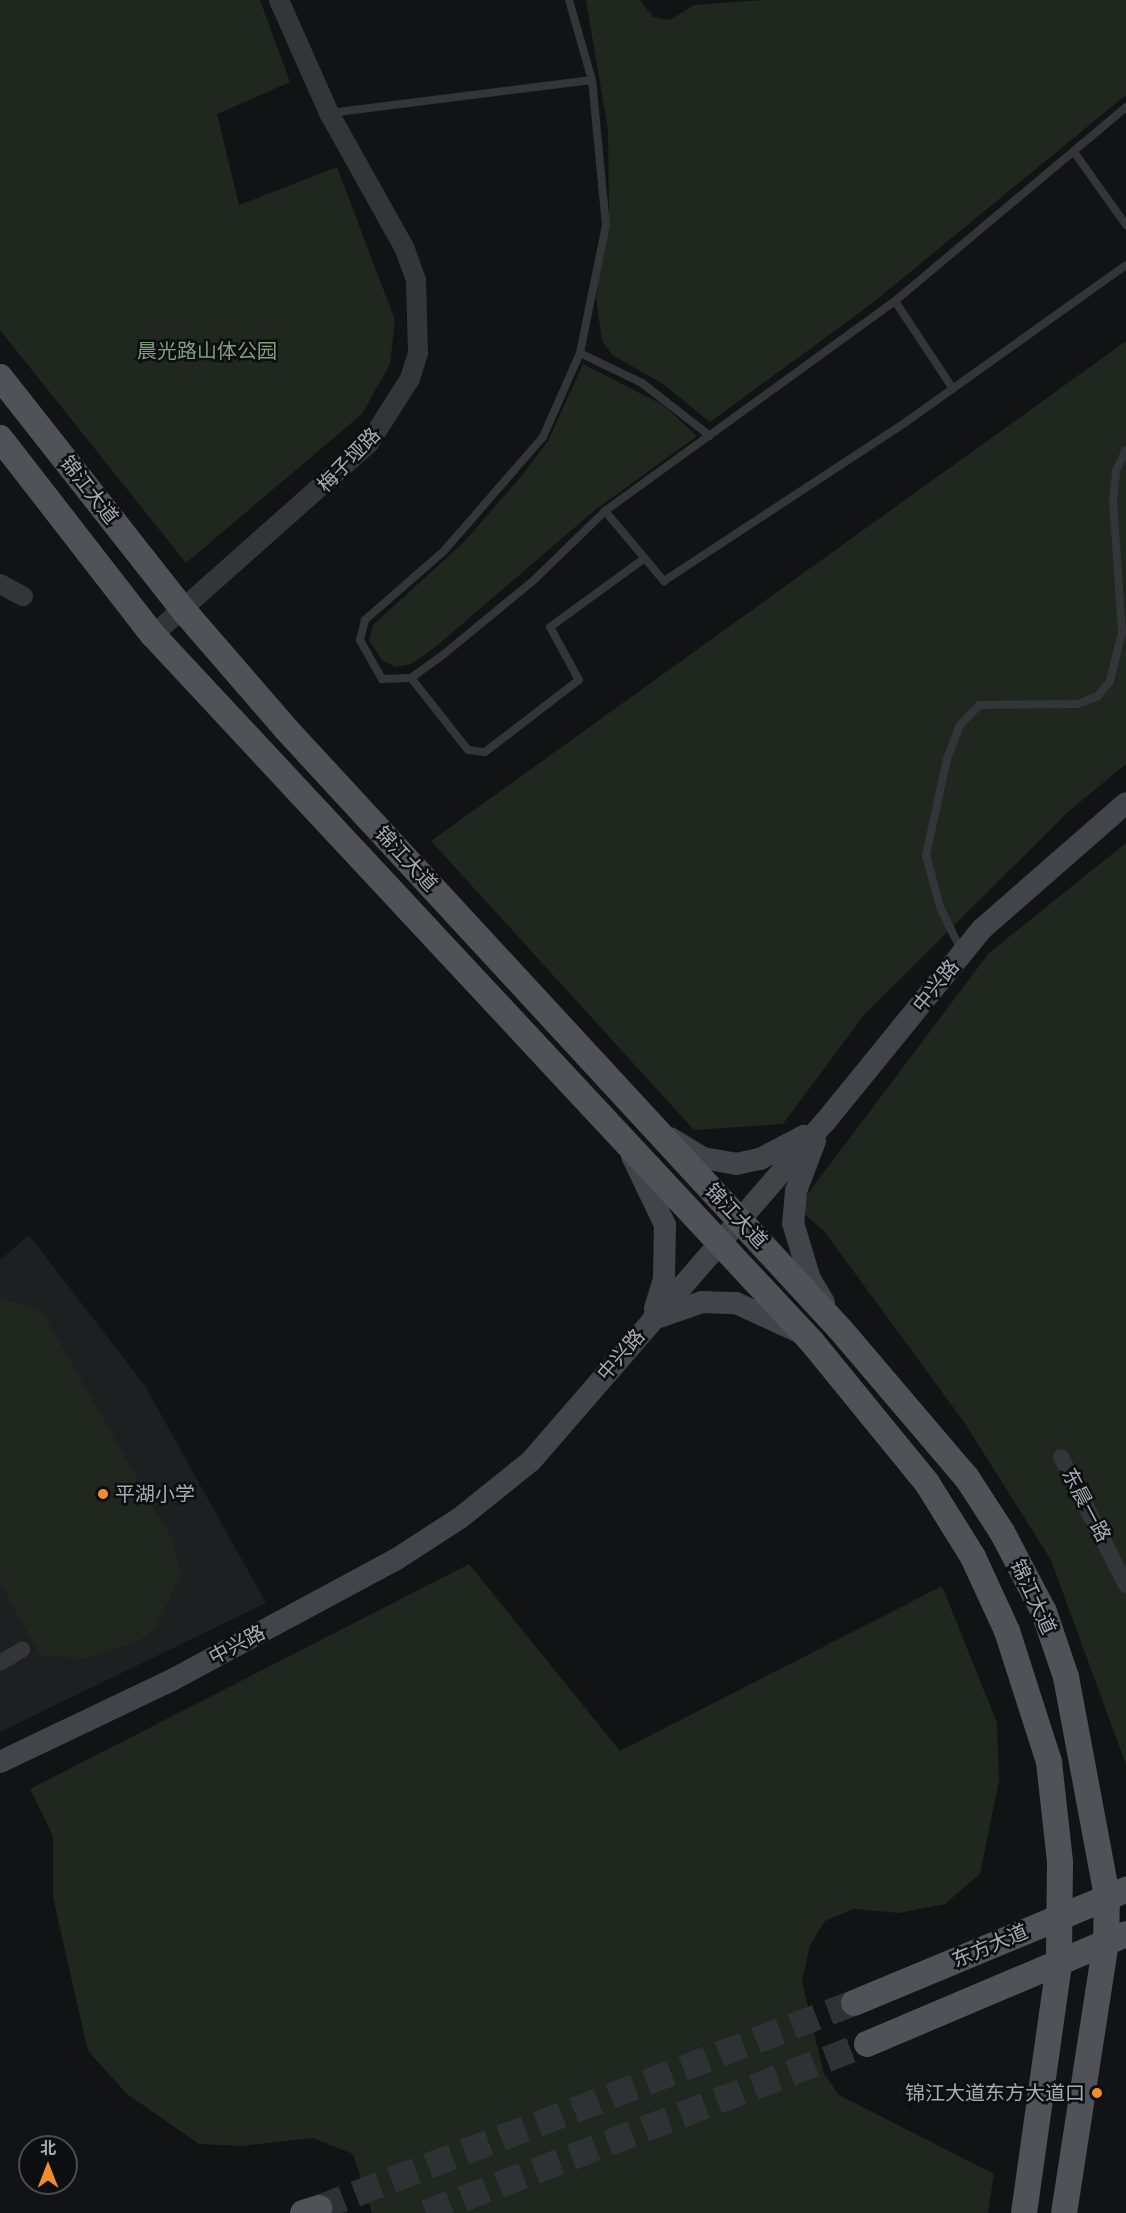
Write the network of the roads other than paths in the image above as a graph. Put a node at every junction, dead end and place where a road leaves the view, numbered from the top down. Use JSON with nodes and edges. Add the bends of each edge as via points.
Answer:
{"nodes":[{"id":1,"x":279,"y":0,"type":"edge"},
{"id":2,"x":569,"y":0,"type":"edge"},
{"id":3,"x":592,"y":80,"type":"junction"},
{"id":4,"x":1126,"y":106,"type":"edge"},
{"id":5,"x":329,"y":113,"type":"junction"},
{"id":6,"x":1074,"y":152,"type":"junction"},
{"id":7,"x":1126,"y":225,"type":"edge"},
{"id":8,"x":1126,"y":265,"type":"edge"},
{"id":9,"x":895,"y":301,"type":"junction"},
{"id":10,"x":580,"y":353,"type":"junction"},
{"id":11,"x":0,"y":377,"type":"edge"},
{"id":12,"x":953,"y":389,"type":"junction"},
{"id":13,"x":710,"y":436,"type":"junction"},
{"id":14,"x":0,"y":438,"type":"edge"},
{"id":15,"x":1126,"y":450,"type":"edge"},
{"id":16,"x":605,"y":511,"type":"junction"},
{"id":17,"x":645,"y":558,"type":"junction"},
{"id":18,"x":0,"y":584,"type":"edge"},
{"id":19,"x":23,"y":596,"type":"dead end"},
{"id":20,"x":184,"y":610,"type":"junction"},
{"id":21,"x":153,"y":635,"type":"junction"},
{"id":22,"x":411,"y":678,"type":"junction"},
{"id":23,"x":1126,"y":802,"type":"edge"},
{"id":24,"x":963,"y":953,"type":"junction"},
{"id":25,"x":825,"y":1122,"type":"junction"},
{"id":26,"x":654,"y":1128,"type":"junction"},
{"id":27,"x":628,"y":1147,"type":"junction"},
{"id":28,"x":737,"y":1217,"type":"junction"},
{"id":29,"x":716,"y":1243,"type":"junction"},
{"id":30,"x":652,"y":1319,"type":"junction"},
{"id":31,"x":840,"y":1329,"type":"junction"},
{"id":32,"x":812,"y":1342,"type":"junction"},
{"id":33,"x":1061,"y":1457,"type":"dead end"},
{"id":34,"x":1126,"y":1586,"type":"edge"},
{"id":35,"x":22,"y":1650,"type":"dead end"},
{"id":36,"x":0,"y":1663,"type":"edge"},
{"id":37,"x":0,"y":1762,"type":"edge"},
{"id":38,"x":1117,"y":1893,"type":"edge"},
{"id":39,"x":1060,"y":1917,"type":"junction"},
{"id":40,"x":1116,"y":1938,"type":"edge"},
{"id":41,"x":1059,"y":1964,"type":"junction"},
{"id":42,"x":854,"y":2003,"type":"tunnel mouth"},
{"id":43,"x":867,"y":2044,"type":"tunnel mouth"},
{"id":44,"x":1024,"y":2213,"type":"edge"},
{"id":45,"x":1064,"y":2213,"type":"edge"}],
"edges":[{"from":1,"to":5,"type":"street","name":"梅子垭路"},
{"from":2,"to":3,"type":"lane"},
{"from":3,"to":5,"type":"lane"},
{"from":3,"to":10,"type":"lane","via":[[606,225]]},
{"from":4,"to":6,"type":"lane"},
{"from":5,"to":20,"type":"street","name":"梅子垭路","via":[[405,249],[418,296],[418,353],[410,380],[369,443]]},
{"from":6,"to":7,"type":"lane"},
{"from":6,"to":9,"type":"lane"},
{"from":8,"to":12,"type":"lane"},
{"from":9,"to":12,"type":"lane"},
{"from":9,"to":13,"type":"lane"},
{"from":10,"to":13,"type":"lane","via":[[642,383]]},
{"from":10,"to":22,"type":"lane","via":[[543,437],[444,551],[365,620],[360,640],[382,679]]},
{"from":11,"to":20,"type":"main road","name":"锦江大道"},
{"from":12,"to":17,"type":"lane","via":[[664,581]]},
{"from":13,"to":16,"type":"lane"},
{"from":14,"to":21,"type":"main road","name":"锦江大道"},
{"from":15,"to":24,"type":"lane","via":[[1116,471],[1113,501],[1122,632],[1110,681],[1098,696],[1078,704],[979,705],[960,724],[947,759],[926,855],[940,907]]},
{"from":16,"to":17,"type":"lane"},
{"from":16,"to":22,"type":"lane","via":[[533,581]]},
{"from":17,"to":22,"type":"lane","via":[[550,627],[579,680],[485,752],[468,750]]},
{"from":18,"to":19,"type":"street"},
{"from":20,"to":21,"type":"street","name":"梅子垭路"},
{"from":20,"to":26,"type":"main road","name":"锦江大道","via":[[287,730]]},
{"from":21,"to":27,"type":"main road","name":"锦江大道"},
{"from":23,"to":24,"type":"main road","name":"中兴路","via":[[982,929]]},
{"from":24,"to":25,"type":"main road","name":"中兴路"},
{"from":25,"to":26,"type":"main road","via":[[788,1146],[736,1164],[703,1158]]},
{"from":25,"to":28,"type":"main road","name":"中兴路"},
{"from":25,"to":31,"type":"main road","via":[[806,1159],[793,1222],[810,1279]]},
{"from":26,"to":28,"type":"main road","name":"锦江大道"},
{"from":27,"to":29,"type":"main road","name":"锦江大道"},
{"from":27,"to":30,"type":"main road","via":[[665,1225],[664,1279]]},
{"from":28,"to":29,"type":"main road","name":"中兴路"},
{"from":28,"to":31,"type":"main road","name":"锦江大道"},
{"from":29,"to":30,"type":"main road","name":"中兴路"},
{"from":29,"to":32,"type":"main road","name":"锦江大道"},
{"from":30,"to":32,"type":"main road","via":[[702,1302],[736,1302],[783,1321]]},
{"from":30,"to":37,"type":"main road","name":"中兴路","via":[[531,1461],[460,1518],[395,1560],[172,1680]]},
{"from":31,"to":38,"type":"main road","name":"锦江大道","via":[[967,1478],[1044,1612],[1071,1698]]},
{"from":32,"to":39,"type":"main road","name":"锦江大道","via":[[927,1483],[973,1557],[1007,1631],[1049,1762]]},
{"from":33,"to":34,"type":"street","name":"东晨一路"},
{"from":35,"to":36,"type":"street"},
{"from":38,"to":39,"type":"main road","name":"东方大道"},
{"from":38,"to":40,"type":"main road","name":"锦江大道"},
{"from":39,"to":41,"type":"main road","name":"锦江大道"},
{"from":39,"to":42,"type":"main road","name":"东方大道"},
{"from":40,"to":41,"type":"main road"},
{"from":40,"to":45,"type":"main road","name":"锦江大道"},
{"from":41,"to":43,"type":"main road"},
{"from":41,"to":44,"type":"main road","name":"锦江大道"}]}
